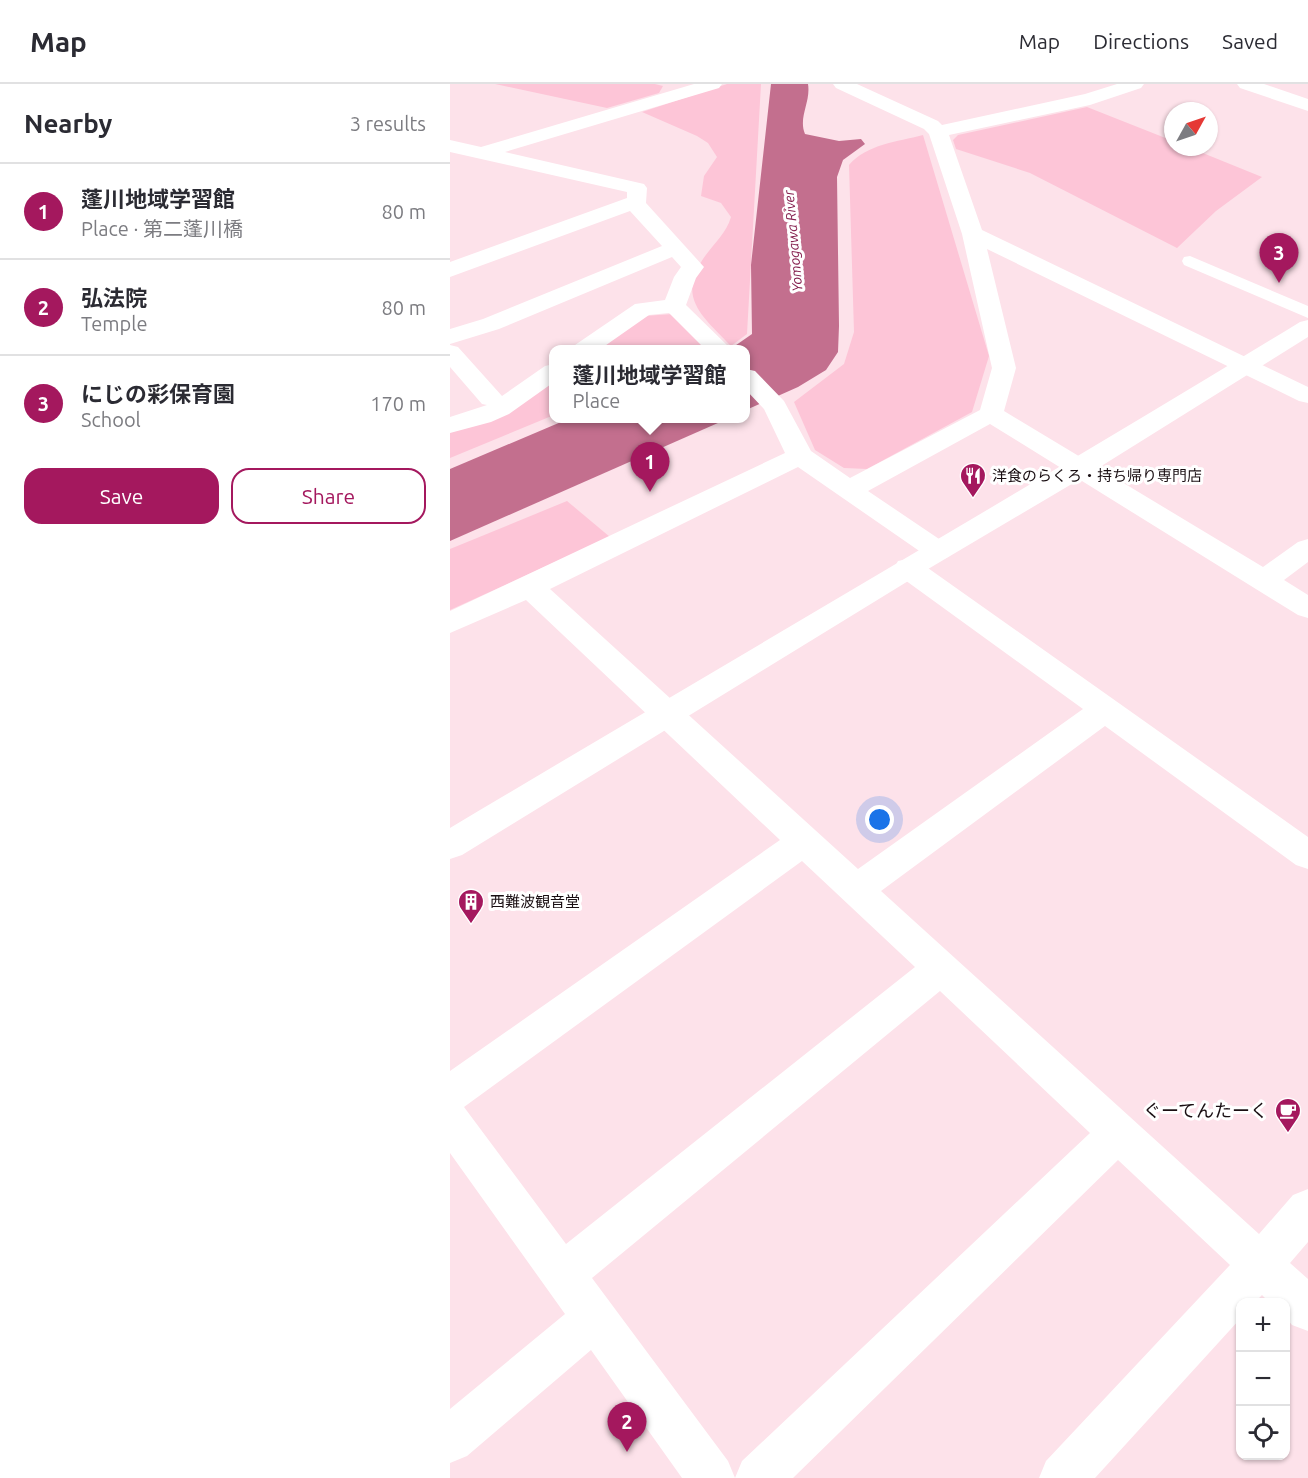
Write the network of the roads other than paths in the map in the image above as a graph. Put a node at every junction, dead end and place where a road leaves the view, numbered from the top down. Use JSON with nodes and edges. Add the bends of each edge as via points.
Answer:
{"nodes":[{"id":1,"x":671,"y":84,"type":"edge"},
{"id":2,"x":713,"y":84,"type":"edge"},
{"id":3,"x":842,"y":84,"type":"edge"},
{"id":4,"x":1135,"y":84,"type":"edge"},
{"id":5,"x":1246,"y":84,"type":"edge"},
{"id":6,"x":694,"y":90,"type":"junction"},
{"id":7,"x":1308,"y":105,"type":"edge"},
{"id":8,"x":938,"y":132,"type":"junction"},
{"id":9,"x":450,"y":146,"type":"edge"},
{"id":10,"x":482,"y":153,"type":"junction"},
{"id":11,"x":634,"y":202,"type":"junction"},
{"id":12,"x":973,"y":234,"type":"junction"},
{"id":13,"x":676,"y":248,"type":"junction"},
{"id":14,"x":1190,"y":261,"type":"dead end"},
{"id":15,"x":450,"y":270,"type":"edge"},
{"id":16,"x":674,"y":306,"type":"junction"},
{"id":17,"x":1308,"y":313,"type":"edge"},
{"id":18,"x":1308,"y":327,"type":"edge"},
{"id":19,"x":590,"y":345,"type":"edge"},
{"id":20,"x":715,"y":345,"type":"edge"},
{"id":21,"x":451,"y":350,"type":"edge"},
{"id":22,"x":1245,"y":365,"type":"junction"},
{"id":23,"x":549,"y":375,"type":"edge"},
{"id":24,"x":750,"y":380,"type":"edge"},
{"id":25,"x":1308,"y":396,"type":"edge"},
{"id":26,"x":491,"y":399,"type":"dead end"},
{"id":27,"x":990,"y":414,"type":"junction"},
{"id":28,"x":450,"y":425,"type":"edge"},
{"id":29,"x":800,"y":456,"type":"junction"},
{"id":30,"x":1078,"y":469,"type":"junction"},
{"id":31,"x":849,"y":490,"type":"junction"},
{"id":32,"x":1308,"y":548,"type":"edge"},
{"id":33,"x":938,"y":552,"type":"junction"},
{"id":34,"x":908,"y":568,"type":"junction"},
{"id":35,"x":1264,"y":581,"type":"junction"},
{"id":36,"x":530,"y":587,"type":"junction"},
{"id":37,"x":1308,"y":608,"type":"edge"},
{"id":38,"x":450,"y":622,"type":"edge"},
{"id":39,"x":1104,"y":710,"type":"junction"},
{"id":40,"x":667,"y":714,"type":"junction"},
{"id":41,"x":804,"y":842,"type":"junction"},
{"id":42,"x":450,"y":845,"type":"edge"},
{"id":43,"x":1308,"y":855,"type":"edge"},
{"id":44,"x":856,"y":890,"type":"junction"},
{"id":45,"x":941,"y":968,"type":"junction"},
{"id":46,"x":450,"y":1094,"type":"edge"},
{"id":47,"x":450,"y":1120,"type":"edge"},
{"id":48,"x":1118,"y":1133,"type":"junction"},
{"id":49,"x":1308,"y":1210,"type":"edge"},
{"id":50,"x":1260,"y":1265,"type":"junction"},
{"id":51,"x":563,"y":1274,"type":"junction"},
{"id":52,"x":1308,"y":1309,"type":"edge"},
{"id":53,"x":594,"y":1318,"type":"junction"},
{"id":54,"x":450,"y":1439,"type":"edge"},
{"id":55,"x":711,"y":1478,"type":"edge"},
{"id":56,"x":759,"y":1478,"type":"edge"},
{"id":57,"x":1063,"y":1478,"type":"edge"}],
"edges":[{"from":1,"to":6,"type":"street"},
{"from":2,"to":6,"type":"street"},
{"from":3,"to":8,"type":"street","via":[[931,125]]},
{"from":4,"to":8,"type":"street","via":[[1090,99]]},
{"from":5,"to":7,"type":"street"},
{"from":6,"to":10,"type":"street"},
{"from":8,"to":12,"type":"street"},
{"from":9,"to":10,"type":"street"},
{"from":10,"to":11,"type":"street","via":[[637,188]]},
{"from":11,"to":13,"type":"street"},
{"from":11,"to":15,"type":"street"},
{"from":12,"to":22,"type":"street"},
{"from":12,"to":27,"type":"street","via":[[1004,368]]},
{"from":13,"to":16,"type":"street","via":[[693,267]]},
{"from":13,"to":21,"type":"street","via":[[491,324]]},
{"from":14,"to":17,"type":"lane"},
{"from":16,"to":19,"type":"street","via":[[637,312]]},
{"from":16,"to":20,"type":"street"},
{"from":18,"to":22,"type":"street"},
{"from":21,"to":26,"type":"street"},
{"from":22,"to":25,"type":"street"},
{"from":22,"to":30,"type":"street"},
{"from":23,"to":28,"type":"street","via":[[500,409]]},
{"from":24,"to":29,"type":"street","via":[[776,406]]},
{"from":27,"to":30,"type":"street"},
{"from":27,"to":31,"type":"street"},
{"from":29,"to":31,"type":"street"},
{"from":29,"to":36,"type":"street"},
{"from":30,"to":33,"type":"street"},
{"from":30,"to":35,"type":"street"},
{"from":31,"to":33,"type":"street"},
{"from":32,"to":35,"type":"street"},
{"from":33,"to":34,"type":"street"},
{"from":34,"to":39,"type":"street"},
{"from":34,"to":40,"type":"street"},
{"from":35,"to":37,"type":"street"},
{"from":36,"to":38,"type":"street"},
{"from":36,"to":40,"type":"street"},
{"from":39,"to":43,"type":"street"},
{"from":39,"to":44,"type":"street"},
{"from":40,"to":41,"type":"street"},
{"from":40,"to":42,"type":"street"},
{"from":41,"to":44,"type":"street"},
{"from":41,"to":46,"type":"street"},
{"from":44,"to":45,"type":"street"},
{"from":45,"to":48,"type":"street"},
{"from":45,"to":51,"type":"street"},
{"from":47,"to":51,"type":"street"},
{"from":48,"to":50,"type":"street"},
{"from":48,"to":56,"type":"street"},
{"from":49,"to":50,"type":"street"},
{"from":50,"to":52,"type":"street"},
{"from":50,"to":57,"type":"street"},
{"from":51,"to":53,"type":"street"},
{"from":53,"to":54,"type":"street"},
{"from":53,"to":55,"type":"street"}]}
